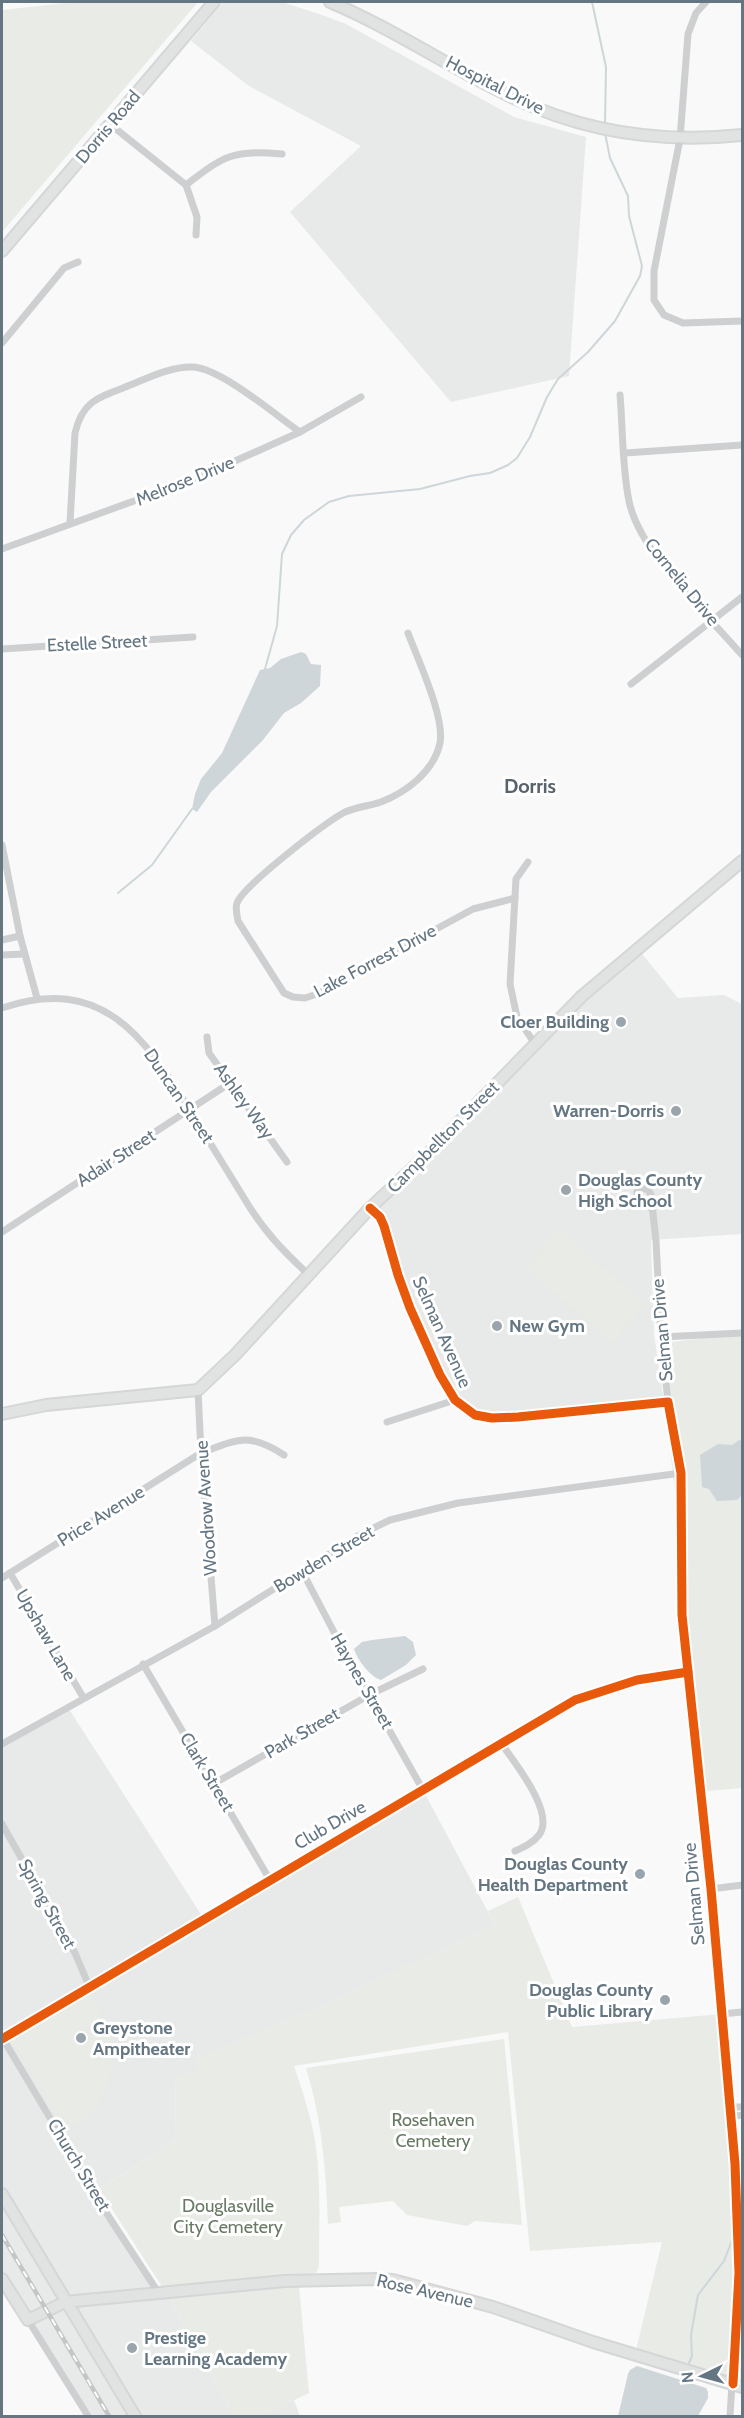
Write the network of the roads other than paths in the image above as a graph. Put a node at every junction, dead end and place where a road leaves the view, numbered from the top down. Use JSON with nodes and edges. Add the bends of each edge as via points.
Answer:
{"nodes":[{"id":1,"x":214,"y":2,"type":"edge"},
{"id":2,"x":330,"y":2,"type":"edge"},
{"id":3,"x":706,"y":2,"type":"edge"},
{"id":4,"x":111,"y":125,"type":"junction"},
{"id":5,"x":742,"y":135,"type":"edge"},
{"id":6,"x":680,"y":139,"type":"junction"},
{"id":7,"x":282,"y":154,"type":"dead end"},
{"id":8,"x":186,"y":185,"type":"junction"},
{"id":9,"x":196,"y":235,"type":"dead end"},
{"id":10,"x":2,"y":251,"type":"edge"},
{"id":11,"x":78,"y":262,"type":"dead end"},
{"id":12,"x":742,"y":321,"type":"edge"},
{"id":13,"x":2,"y":343,"type":"edge"},
{"id":14,"x":620,"y":395,"type":"dead end"},
{"id":15,"x":361,"y":397,"type":"dead end"},
{"id":16,"x":300,"y":432,"type":"junction"},
{"id":17,"x":742,"y":445,"type":"edge"},
{"id":18,"x":625,"y":453,"type":"junction"},
{"id":19,"x":70,"y":523,"type":"junction"},
{"id":20,"x":2,"y":549,"type":"edge"},
{"id":21,"x":742,"y":597,"type":"edge"},
{"id":22,"x":714,"y":621,"type":"junction"},
{"id":23,"x":408,"y":633,"type":"dead end"},
{"id":24,"x":193,"y":637,"type":"dead end"},
{"id":25,"x":2,"y":648,"type":"edge"},
{"id":26,"x":742,"y":655,"type":"edge"},
{"id":27,"x":631,"y":684,"type":"dead end"},
{"id":28,"x":2,"y":850,"type":"edge"},
{"id":29,"x":742,"y":861,"type":"edge"},
{"id":30,"x":528,"y":862,"type":"dead end"},
{"id":31,"x":515,"y":898,"type":"junction"},
{"id":32,"x":20,"y":936,"type":"junction"},
{"id":33,"x":2,"y":940,"type":"edge"},
{"id":34,"x":24,"y":954,"type":"junction"},
{"id":35,"x":2,"y":955,"type":"edge"},
{"id":36,"x":37,"y":998,"type":"junction"},
{"id":37,"x":2,"y":1008,"type":"edge"},
{"id":38,"x":207,"y":1037,"type":"dead end"},
{"id":39,"x":535,"y":1044,"type":"junction"},
{"id":40,"x":230,"y":1083,"type":"junction"},
{"id":41,"x":190,"y":1110,"type":"junction"},
{"id":42,"x":287,"y":1161,"type":"dead end"},
{"id":43,"x":370,"y":1208,"type":"junction"},
{"id":44,"x":652,"y":1208,"type":"dead end"},
{"id":45,"x":2,"y":1232,"type":"edge"},
{"id":46,"x":308,"y":1274,"type":"junction"},
{"id":47,"x":742,"y":1333,"type":"edge"},
{"id":48,"x":661,"y":1337,"type":"junction"},
{"id":49,"x":198,"y":1390,"type":"junction"},
{"id":50,"x":454,"y":1400,"type":"junction"},
{"id":51,"x":668,"y":1402,"type":"junction"},
{"id":52,"x":2,"y":1414,"type":"edge"},
{"id":53,"x":387,"y":1422,"type":"dead end"},
{"id":54,"x":201,"y":1453,"type":"junction"},
{"id":55,"x":284,"y":1455,"type":"dead end"},
{"id":56,"x":681,"y":1473,"type":"junction"},
{"id":57,"x":302,"y":1570,"type":"junction"},
{"id":58,"x":10,"y":1573,"type":"junction"},
{"id":59,"x":2,"y":1578,"type":"edge"},
{"id":60,"x":215,"y":1626,"type":"junction"},
{"id":61,"x":143,"y":1664,"type":"junction"},
{"id":62,"x":423,"y":1669,"type":"dead end"},
{"id":63,"x":688,"y":1672,"type":"junction"},
{"id":64,"x":371,"y":1694,"type":"junction"},
{"id":65,"x":83,"y":1697,"type":"junction"},
{"id":66,"x":501,"y":1743,"type":"junction"},
{"id":67,"x":2,"y":1744,"type":"edge"},
{"id":68,"x":214,"y":1784,"type":"junction"},
{"id":69,"x":423,"y":1790,"type":"junction"},
{"id":70,"x":2,"y":1824,"type":"edge"},
{"id":71,"x":515,"y":1851,"type":"dead end"},
{"id":72,"x":270,"y":1880,"type":"junction"},
{"id":73,"x":742,"y":1885,"type":"edge"},
{"id":74,"x":711,"y":1889,"type":"junction"},
{"id":75,"x":89,"y":1986,"type":"junction"},
{"id":76,"x":742,"y":2012,"type":"edge"},
{"id":77,"x":722,"y":2014,"type":"junction"},
{"id":78,"x":2,"y":2038,"type":"edge"},
{"id":79,"x":742,"y":2106,"type":"edge"},
{"id":80,"x":730,"y":2107,"type":"junction"},
{"id":81,"x":742,"y":2115,"type":"edge"},
{"id":82,"x":731,"y":2117,"type":"junction"},
{"id":83,"x":2,"y":2194,"type":"edge"},
{"id":84,"x":2,"y":2278,"type":"edge"},
{"id":85,"x":158,"y":2292,"type":"junction"},
{"id":86,"x":65,"y":2302,"type":"junction"},
{"id":87,"x":28,"y":2320,"type":"junction"},
{"id":88,"x":738,"y":2386,"type":"edge"},
{"id":89,"x":88,"y":2416,"type":"edge"},
{"id":90,"x":135,"y":2416,"type":"edge"},
{"id":91,"x":730,"y":2416,"type":"edge"}],
"edges":[{"from":1,"to":4,"type":"street","name":"Dorris Road"},
{"from":2,"to":6,"type":"street","name":"Hospital Drive","via":[[399,34],[525,103],[600,128]]},
{"from":3,"to":6,"type":"street","via":[[696,13],[688,34]]},
{"from":4,"to":8,"type":"street"},
{"from":4,"to":10,"type":"street","name":"Dorris Road"},
{"from":5,"to":6,"type":"street","name":"Hospital Drive"},
{"from":6,"to":12,"type":"street","via":[[654,270],[654,300],[664,315],[683,323]]},
{"from":7,"to":8,"type":"street","via":[[229,156]]},
{"from":8,"to":9,"type":"street","via":[[197,217]]},
{"from":11,"to":13,"type":"street","via":[[64,268]]},
{"from":14,"to":18,"type":"street","name":"Cornelia Drive"},
{"from":15,"to":16,"type":"street","name":"Melrose Drive"},
{"from":16,"to":19,"type":"street","name":"Melrose Drive","via":[[197,478]]},
{"from":16,"to":19,"type":"street","via":[[215,372],[193,367],[172,370],[97,398],[78,419]]},
{"from":17,"to":18,"type":"street"},
{"from":18,"to":22,"type":"street","name":"Cornelia Drive","via":[[629,502],[649,546]]},
{"from":19,"to":20,"type":"street","name":"Melrose Drive"},
{"from":21,"to":22,"type":"street"},
{"from":22,"to":26,"type":"street","name":"Cornelia Drive"},
{"from":22,"to":27,"type":"street"},
{"from":23,"to":31,"type":"street","name":"Lake Forrest Drive","via":[[440,723],[434,761],[399,793],[345,813],[284,858],[244,891],[237,903],[238,921],[284,993],[305,998],[473,909]]},
{"from":24,"to":25,"type":"street","name":"Estelle Street"},
{"from":28,"to":32,"type":"street"},
{"from":29,"to":39,"type":"street","name":"Campbellton Street","via":[[582,996]]},
{"from":30,"to":31,"type":"street","via":[[516,879]]},
{"from":31,"to":39,"type":"street","via":[[510,984],[517,1017]]},
{"from":32,"to":33,"type":"street"},
{"from":32,"to":34,"type":"street"},
{"from":34,"to":35,"type":"street"},
{"from":34,"to":36,"type":"street"},
{"from":36,"to":37,"type":"street","name":"Duncan Street"},
{"from":36,"to":41,"type":"street","name":"Duncan Street","via":[[68,998],[95,1007],[134,1032],[168,1074]]},
{"from":38,"to":40,"type":"street","name":"Ashley Way","via":[[209,1053]]},
{"from":39,"to":43,"type":"street","name":"Campbellton Street"},
{"from":40,"to":41,"type":"street","name":"Adair Street"},
{"from":40,"to":42,"type":"street","name":"Ashley Way"},
{"from":41,"to":45,"type":"street","name":"Adair Street"},
{"from":41,"to":46,"type":"street","name":"Duncan Street","via":[[275,1243]]},
{"from":43,"to":46,"type":"street","name":"Campbellton Street"},
{"from":43,"to":50,"type":"street","name":"Selman Avenue","via":[[384,1226],[410,1308]]},
{"from":44,"to":48,"type":"street","name":"Selman Drive"},
{"from":46,"to":49,"type":"street","name":"Campbellton Street"},
{"from":47,"to":48,"type":"street"},
{"from":48,"to":51,"type":"street","name":"Selman Drive"},
{"from":49,"to":52,"type":"street","via":[[46,1405]]},
{"from":49,"to":54,"type":"street","name":"Woodrow Avenue"},
{"from":50,"to":51,"type":"street","name":"Selman Avenue","via":[[475,1415],[492,1418]]},
{"from":50,"to":53,"type":"street"},
{"from":51,"to":56,"type":"street","name":"Selman Drive"},
{"from":54,"to":55,"type":"street","name":"Price Avenue","via":[[255,1439]]},
{"from":54,"to":58,"type":"street","name":"Price Avenue"},
{"from":54,"to":60,"type":"street","name":"Woodrow Avenue"},
{"from":56,"to":57,"type":"street","name":"Bowden Street","via":[[458,1503],[418,1512],[361,1534]]},
{"from":56,"to":63,"type":"street","name":"Selman Drive","via":[[680,1585]]},
{"from":57,"to":60,"type":"street","name":"Bowden Street"},
{"from":57,"to":64,"type":"street","name":"Haynes Street"},
{"from":58,"to":59,"type":"street","name":"Price Avenue"},
{"from":58,"to":65,"type":"street","name":"Upshaw Lane"},
{"from":60,"to":61,"type":"street","name":"Bowden Street"},
{"from":61,"to":65,"type":"street","name":"Bowden Street"},
{"from":61,"to":68,"type":"street","name":"Clark Street"},
{"from":62,"to":64,"type":"street","name":"Park Street"},
{"from":63,"to":66,"type":"street","name":"Club Drive","via":[[603,1689],[575,1700]]},
{"from":63,"to":74,"type":"street","name":"Selman Drive"},
{"from":64,"to":68,"type":"street","name":"Park Street"},
{"from":64,"to":69,"type":"street","name":"Haynes Street"},
{"from":65,"to":67,"type":"street","name":"Bowden Street"},
{"from":66,"to":69,"type":"street","name":"Club Drive"},
{"from":66,"to":71,"type":"street","via":[[533,1790],[541,1810],[540,1834],[528,1846]]},
{"from":68,"to":72,"type":"street","name":"Clark Street"},
{"from":69,"to":72,"type":"street","name":"Club Drive"},
{"from":70,"to":75,"type":"street","name":"Spring Street","via":[[60,1924]]},
{"from":72,"to":75,"type":"street","name":"Club Drive"},
{"from":73,"to":74,"type":"street"},
{"from":74,"to":77,"type":"street","name":"Selman Drive"},
{"from":75,"to":78,"type":"street","name":"Club Drive"},
{"from":76,"to":77,"type":"street"},
{"from":77,"to":80,"type":"street","name":"Selman Drive"},
{"from":78,"to":85,"type":"street","name":"Church Street"},
{"from":79,"to":80,"type":"street"},
{"from":80,"to":82,"type":"street","name":"Selman Drive"},
{"from":81,"to":82,"type":"street"},
{"from":82,"to":88,"type":"street","name":"Selman Drive","via":[[739,2228]]},
{"from":83,"to":86,"type":"street"},
{"from":84,"to":87,"type":"street"},
{"from":85,"to":86,"type":"street","name":"Rose Avenue"},
{"from":85,"to":88,"type":"street","name":"Rose Avenue","via":[[348,2278],[393,2280],[493,2307]]},
{"from":86,"to":87,"type":"street","name":"Rose Avenue"},
{"from":86,"to":90,"type":"street"},
{"from":87,"to":89,"type":"street"},
{"from":88,"to":91,"type":"street","name":"Selman Drive"}]}
